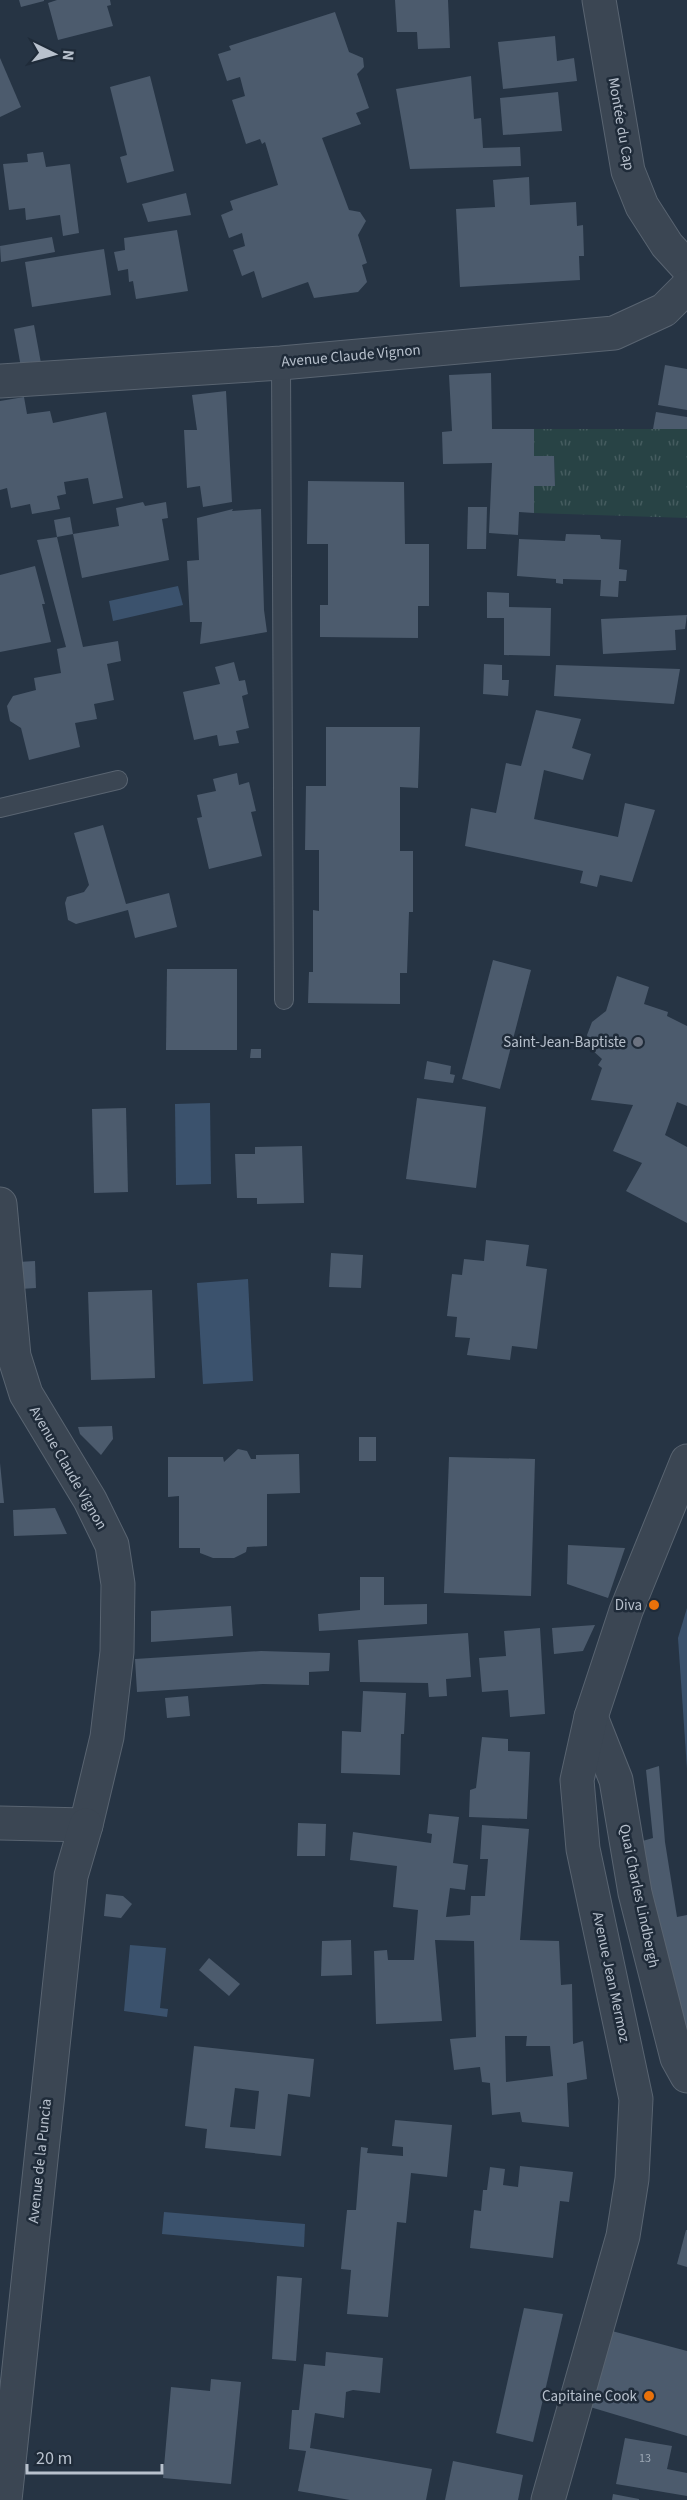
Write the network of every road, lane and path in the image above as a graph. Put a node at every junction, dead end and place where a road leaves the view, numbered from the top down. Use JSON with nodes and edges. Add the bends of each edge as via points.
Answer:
{"nodes":[{"id":1,"x":599,"y":0,"type":"edge"},
{"id":2,"x":687,"y":267,"type":"edge"},
{"id":3,"x":687,"y":287,"type":"edge"},
{"id":4,"x":281,"y":363,"type":"junction"},
{"id":5,"x":0,"y":381,"type":"edge"},
{"id":6,"x":118,"y":780,"type":"dead end"},
{"id":7,"x":0,"y":808,"type":"edge"},
{"id":8,"x":284,"y":1000,"type":"dead end"},
{"id":9,"x":0,"y":1204,"type":"edge"},
{"id":10,"x":687,"y":1461,"type":"edge"},
{"id":11,"x":591,"y":1717,"type":"junction"},
{"id":12,"x":0,"y":1823,"type":"edge"},
{"id":13,"x":86,"y":1825,"type":"junction"},
{"id":14,"x":687,"y":2076,"type":"edge"},
{"id":15,"x":5,"y":2500,"type":"edge"},
{"id":16,"x":548,"y":2500,"type":"edge"}],
"edges":[{"from":1,"to":2,"type":"street","name":"Montée du Cap","via":[[628,171],[642,206],[667,245]]},
{"from":3,"to":4,"type":"street","name":"Avenue Claude Vignon","via":[[664,310],[614,333]]},
{"from":4,"to":5,"type":"street","name":"Avenue Claude Vignon"},
{"from":4,"to":8,"type":"lane"},
{"from":6,"to":7,"type":"lane"},
{"from":9,"to":13,"type":"street","name":"Avenue Claude Vignon","via":[[14,1356],[26,1394],[90,1500],[112,1545],[118,1584],[117,1652],[107,1737]]},
{"from":10,"to":11,"type":"street","name":"Avenue Jean Mermoz","via":[[626,1611]]},
{"from":11,"to":14,"type":"street","name":"Quai Charles Lindbergh","via":[[616,1780],[635,1893],[677,2058]]},
{"from":11,"to":16,"type":"street","name":"Avenue Jean Mermoz","via":[[577,1780],[583,1850],[636,2099],[632,2179],[623,2236]]},
{"from":12,"to":13,"type":"street"},
{"from":13,"to":15,"type":"street","name":"Avenue de la Puncia","via":[[71,1876]]}]}
